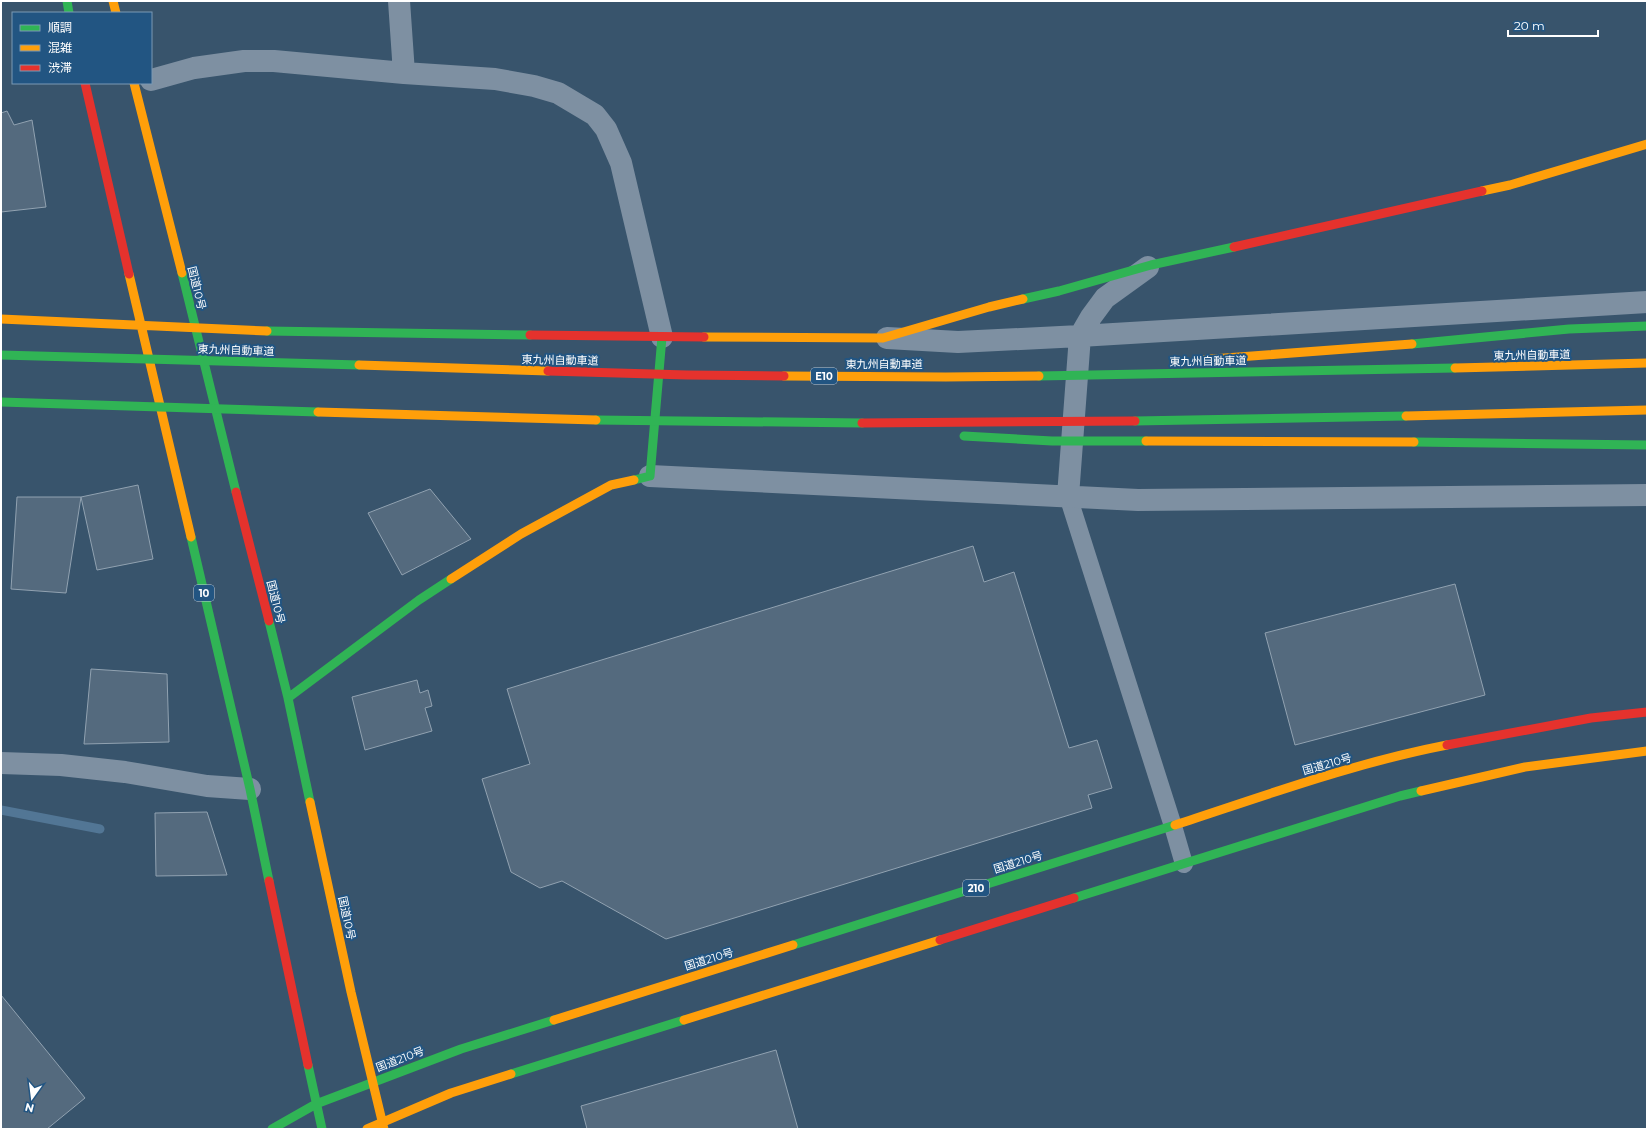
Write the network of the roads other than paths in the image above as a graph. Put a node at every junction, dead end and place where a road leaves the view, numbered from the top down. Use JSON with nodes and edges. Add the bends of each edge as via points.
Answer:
{"nodes":[{"id":1,"x":66,"y":1,"type":"edge"},
{"id":2,"x":113,"y":1,"type":"edge"},
{"id":3,"x":399,"y":1,"type":"edge"},
{"id":4,"x":69,"y":12,"type":"edge"},
{"id":5,"x":116,"y":12,"type":"edge"},
{"id":6,"x":404,"y":73,"type":"junction"},
{"id":7,"x":152,"y":80,"type":"edge"},
{"id":8,"x":85,"y":84,"type":"edge"},
{"id":9,"x":140,"y":84,"type":"edge"},
{"id":10,"x":1647,"y":144,"type":"edge"},
{"id":11,"x":1151,"y":265,"type":"junction"},
{"id":12,"x":1647,"y":302,"type":"edge"},
{"id":13,"x":1,"y":319,"type":"edge"},
{"id":14,"x":141,"y":325,"type":"junction"},
{"id":15,"x":1647,"y":326,"type":"edge"},
{"id":16,"x":195,"y":328,"type":"junction"},
{"id":17,"x":1080,"y":336,"type":"junction"},
{"id":18,"x":662,"y":337,"type":"junction"},
{"id":19,"x":883,"y":338,"type":"junction"},
{"id":20,"x":1,"y":355,"type":"edge"},
{"id":21,"x":1192,"y":360,"type":"dead end"},
{"id":22,"x":1647,"y":363,"type":"edge"},
{"id":23,"x":1113,"y":365,"type":"dead end"},
{"id":24,"x":946,"y":377,"type":"junction"},
{"id":25,"x":1,"y":402,"type":"edge"},
{"id":26,"x":1647,"y":410,"type":"edge"},
{"id":27,"x":761,"y":422,"type":"junction"},
{"id":28,"x":911,"y":432,"type":"dead end"},
{"id":29,"x":958,"y":435,"type":"dead end"},
{"id":30,"x":1647,"y":444,"type":"edge"},
{"id":31,"x":650,"y":476,"type":"junction"},
{"id":32,"x":1647,"y":495,"type":"edge"},
{"id":33,"x":1068,"y":496,"type":"junction"},
{"id":34,"x":288,"y":698,"type":"junction"},
{"id":35,"x":1647,"y":712,"type":"edge"},
{"id":36,"x":1647,"y":751,"type":"edge"},
{"id":37,"x":1,"y":763,"type":"edge"},
{"id":38,"x":250,"y":789,"type":"junction"},
{"id":39,"x":1173,"y":826,"type":"junction"},
{"id":40,"x":1184,"y":864,"type":"junction"},
{"id":41,"x":372,"y":1082,"type":"junction"},
{"id":42,"x":316,"y":1104,"type":"junction"},
{"id":43,"x":383,"y":1125,"type":"edge"},
{"id":44,"x":272,"y":1129,"type":"edge"},
{"id":45,"x":322,"y":1129,"type":"edge"},
{"id":46,"x":367,"y":1129,"type":"edge"}],
"edges":[{"from":1,"to":4,"type":"main road"},
{"from":2,"to":5,"type":"main road"},
{"from":3,"to":6,"type":"street"},
{"from":6,"to":7,"type":"street","via":[[244,61],[194,68]]},
{"from":6,"to":18,"type":"street","via":[[495,79],[534,86],[558,93],[595,115],[606,129],[621,164]]},
{"from":8,"to":14,"type":"main road","number":"10"},
{"from":9,"to":16,"type":"main road","name":"国道10号"},
{"from":10,"to":11,"type":"main road","via":[[1510,185]]},
{"from":11,"to":17,"type":"street","via":[[1104,298]]},
{"from":11,"to":19,"type":"main road","via":[[1059,291],[989,307]]},
{"from":12,"to":17,"type":"street"},
{"from":13,"to":14,"type":"main road"},
{"from":14,"to":16,"type":"main road"},
{"from":14,"to":38,"type":"main road","number":"10"},
{"from":15,"to":21,"type":"main road","bridge":true,"via":[[1569,329],[1368,348]]},
{"from":16,"to":18,"type":"main road"},
{"from":16,"to":34,"type":"main road","name":"国道10号"},
{"from":17,"to":19,"type":"street","via":[[958,342]]},
{"from":17,"to":33,"type":"street"},
{"from":18,"to":19,"type":"main road"},
{"from":18,"to":31,"type":"main road"},
{"from":20,"to":24,"type":"main road","name":"東九州自動車道","number":"E10","bridge":true,"via":[[687,375]]},
{"from":22,"to":24,"type":"main road","name":"東九州自動車道","number":"E10","bridge":true},
{"from":23,"to":24,"type":"main road","bridge":true},
{"from":25,"to":27,"type":"main road","bridge":true,"via":[[393,415]]},
{"from":26,"to":27,"type":"main road","bridge":true,"via":[[1216,420]]},
{"from":27,"to":28,"type":"main road","bridge":true},
{"from":29,"to":30,"type":"main road","bridge":true,"via":[[1052,441]]},
{"from":31,"to":33,"type":"street"},
{"from":31,"to":34,"type":"main road","via":[[611,485],[521,534],[419,600]]},
{"from":32,"to":33,"type":"street","via":[[1146,500]]},
{"from":33,"to":39,"type":"lane"},
{"from":34,"to":41,"type":"main road","name":"国道10号"},
{"from":35,"to":39,"type":"main road","name":"国道210号","number":"210","via":[[1591,718],[1431,749],[1318,779]]},
{"from":36,"to":40,"type":"main road","via":[[1525,767],[1457,782],[1400,796]]},
{"from":37,"to":38,"type":"street","via":[[61,765],[125,772],[207,786]]},
{"from":38,"to":42,"type":"main road","number":"10"},
{"from":39,"to":40,"type":"lane"},
{"from":39,"to":41,"type":"main road","name":"国道210号","number":"210","via":[[461,1049]]},
{"from":40,"to":43,"type":"main road","via":[[451,1093]]},
{"from":41,"to":42,"type":"main road","name":"国道210号","number":"210"},
{"from":41,"to":43,"type":"main road","name":"国道10号"},
{"from":42,"to":44,"type":"main road","name":"国道210号"},
{"from":42,"to":45,"type":"main road","number":"10"},
{"from":43,"to":46,"type":"main road"}]}
